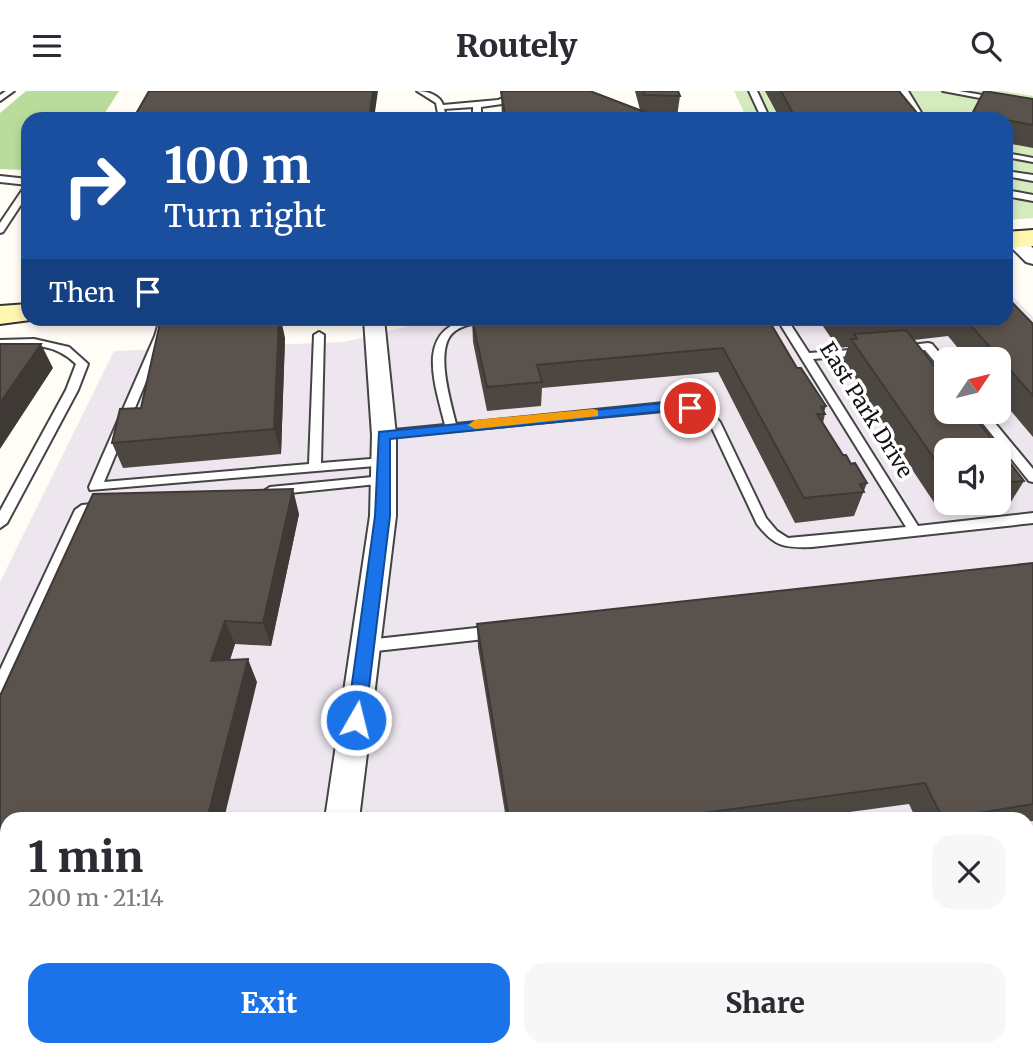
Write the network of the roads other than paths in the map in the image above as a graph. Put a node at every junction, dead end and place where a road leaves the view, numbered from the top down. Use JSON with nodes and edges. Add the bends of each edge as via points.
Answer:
{"nodes":[{"id":1,"x":10,"y":91,"type":"edge"},
{"id":2,"x":421,"y":91,"type":"edge"},
{"id":3,"x":753,"y":91,"type":"edge"},
{"id":4,"x":904,"y":91,"type":"edge"},
{"id":5,"x":947,"y":91,"type":"edge"},
{"id":6,"x":519,"y":94,"type":"edge"},
{"id":7,"x":0,"y":100,"type":"edge"},
{"id":8,"x":477,"y":105,"type":"junction"},
{"id":9,"x":1033,"y":106,"type":"edge"},
{"id":10,"x":442,"y":107,"type":"junction"},
{"id":11,"x":442,"y":112,"type":"edge"},
{"id":12,"x":477,"y":112,"type":"edge"},
{"id":13,"x":763,"y":112,"type":"edge"},
{"id":14,"x":916,"y":112,"type":"edge"},
{"id":15,"x":1013,"y":156,"type":"edge"},
{"id":16,"x":1033,"y":160,"type":"edge"},
{"id":17,"x":1013,"y":174,"type":"edge"},
{"id":18,"x":1033,"y":178,"type":"edge"},
{"id":19,"x":0,"y":179,"type":"edge"},
{"id":20,"x":21,"y":182,"type":"edge"},
{"id":21,"x":1013,"y":194,"type":"edge"},
{"id":22,"x":21,"y":198,"type":"edge"},
{"id":23,"x":1033,"y":198,"type":"edge"},
{"id":24,"x":0,"y":230,"type":"edge"},
{"id":25,"x":1015,"y":237,"type":"edge"},
{"id":26,"x":1033,"y":258,"type":"edge"},
{"id":27,"x":21,"y":314,"type":"edge"},
{"id":28,"x":0,"y":315,"type":"edge"},
{"id":29,"x":163,"y":326,"type":"edge"},
{"id":30,"x":374,"y":326,"type":"edge"},
{"id":31,"x":455,"y":326,"type":"edge"},
{"id":32,"x":787,"y":326,"type":"edge"},
{"id":33,"x":319,"y":335,"type":"dead end"},
{"id":34,"x":0,"y":343,"type":"edge"},
{"id":35,"x":887,"y":350,"type":"edge"},
{"id":36,"x":874,"y":351,"type":"edge"},
{"id":37,"x":934,"y":354,"type":"edge"},
{"id":38,"x":806,"y":356,"type":"junction"},
{"id":39,"x":989,"y":424,"type":"edge"},
{"id":40,"x":451,"y":427,"type":"junction"},
{"id":41,"x":383,"y":459,"type":"junction"},
{"id":42,"x":315,"y":468,"type":"junction"},
{"id":43,"x":1033,"y":478,"type":"edge"},
{"id":44,"x":260,"y":492,"type":"edge"},
{"id":45,"x":123,"y":506,"type":"edge"},
{"id":46,"x":1033,"y":518,"type":"edge"},
{"id":47,"x":0,"y":523,"type":"edge"},
{"id":48,"x":915,"y":531,"type":"junction"},
{"id":49,"x":503,"y":631,"type":"edge"},
{"id":50,"x":366,"y":646,"type":"junction"},
{"id":51,"x":0,"y":686,"type":"edge"},
{"id":52,"x":343,"y":812,"type":"edge"}],
"edges":[{"from":1,"to":7,"type":"lane"},
{"from":2,"to":10,"type":"lane"},
{"from":3,"to":13,"type":"lane"},
{"from":4,"to":14,"type":"lane"},
{"from":5,"to":9,"type":"lane"},
{"from":6,"to":8,"type":"lane"},
{"from":8,"to":10,"type":"lane"},
{"from":8,"to":12,"type":"lane"},
{"from":10,"to":11,"type":"lane"},
{"from":15,"to":16,"type":"lane"},
{"from":17,"to":18,"type":"lane"},
{"from":19,"to":20,"type":"lane"},
{"from":21,"to":23,"type":"lane"},
{"from":22,"to":24,"type":"lane"},
{"from":25,"to":26,"type":"street"},
{"from":27,"to":28,"type":"street"},
{"from":29,"to":42,"type":"lane","via":[[95,487]]},
{"from":30,"to":41,"type":"street"},
{"from":31,"to":40,"type":"lane","via":[[443,334],[438,359]]},
{"from":32,"to":38,"type":"lane","name":"East Park Drive"},
{"from":33,"to":42,"type":"lane"},
{"from":34,"to":47,"type":"lane","via":[[57,344],[74,353],[82,364]]},
{"from":35,"to":37,"type":"lane","via":[[928,347]]},
{"from":36,"to":38,"type":"lane"},
{"from":38,"to":48,"type":"lane","name":"East Park Drive"},
{"from":39,"to":43,"type":"lane"},
{"from":40,"to":41,"type":"lane"},
{"from":40,"to":48,"type":"lane","via":[[690,408],[705,413],[763,525],[784,542]]},
{"from":41,"to":42,"type":"lane"},
{"from":41,"to":44,"type":"lane"},
{"from":41,"to":50,"type":"street","via":[[383,516]]},
{"from":45,"to":51,"type":"lane","via":[[82,510]]},
{"from":46,"to":48,"type":"lane"},
{"from":49,"to":50,"type":"lane"},
{"from":50,"to":52,"type":"street"}]}
